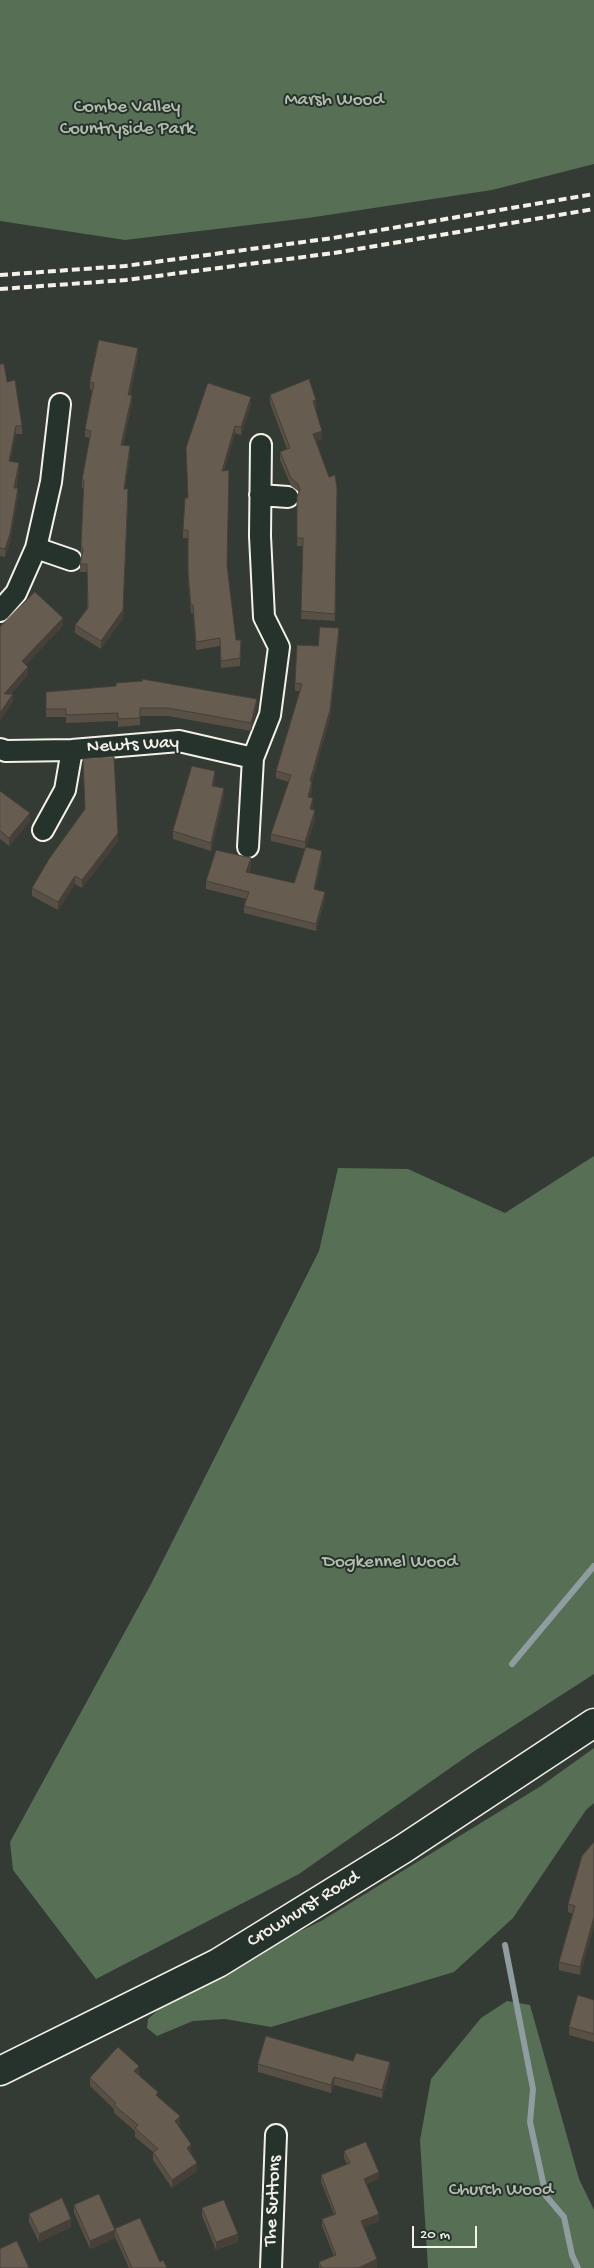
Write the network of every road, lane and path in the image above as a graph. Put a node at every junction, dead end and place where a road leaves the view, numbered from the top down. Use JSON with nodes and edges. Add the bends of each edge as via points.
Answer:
{"nodes":[{"id":1,"x":60,"y":404,"type":"dead end"},
{"id":2,"x":260,"y":444,"type":"dead end"},
{"id":3,"x":260,"y":495,"type":"junction"},
{"id":4,"x":288,"y":497,"type":"dead end"},
{"id":5,"x":36,"y":548,"type":"junction"},
{"id":6,"x":71,"y":560,"type":"dead end"},
{"id":7,"x":0,"y":611,"type":"edge"},
{"id":8,"x":0,"y":749,"type":"edge"},
{"id":9,"x":72,"y":750,"type":"junction"},
{"id":10,"x":253,"y":758,"type":"junction"},
{"id":11,"x":43,"y":830,"type":"dead end"},
{"id":12,"x":248,"y":847,"type":"dead end"},
{"id":13,"x":594,"y":1723,"type":"edge"},
{"id":14,"x":0,"y":2071,"type":"edge"},
{"id":15,"x":276,"y":2135,"type":"dead end"},
{"id":16,"x":270,"y":2268,"type":"edge"}],
"edges":[{"from":1,"to":5,"type":"street","via":[[51,482]]},
{"from":2,"to":3,"type":"street"},
{"from":3,"to":4,"type":"street"},
{"from":3,"to":10,"type":"street","via":[[264,617],[279,647],[270,715]]},
{"from":5,"to":6,"type":"street"},
{"from":5,"to":7,"type":"street","via":[[16,593]]},
{"from":8,"to":9,"type":"street","name":"Newts Way"},
{"from":9,"to":10,"type":"street","name":"Newts Way","via":[[179,741]]},
{"from":9,"to":11,"type":"street","name":"Newts Way","via":[[65,790]]},
{"from":10,"to":12,"type":"street"},
{"from":13,"to":14,"type":"main road","name":"Crowhurst Road","via":[[403,1849],[218,1963]]},
{"from":15,"to":16,"type":"street","name":"The Suttons"}]}
